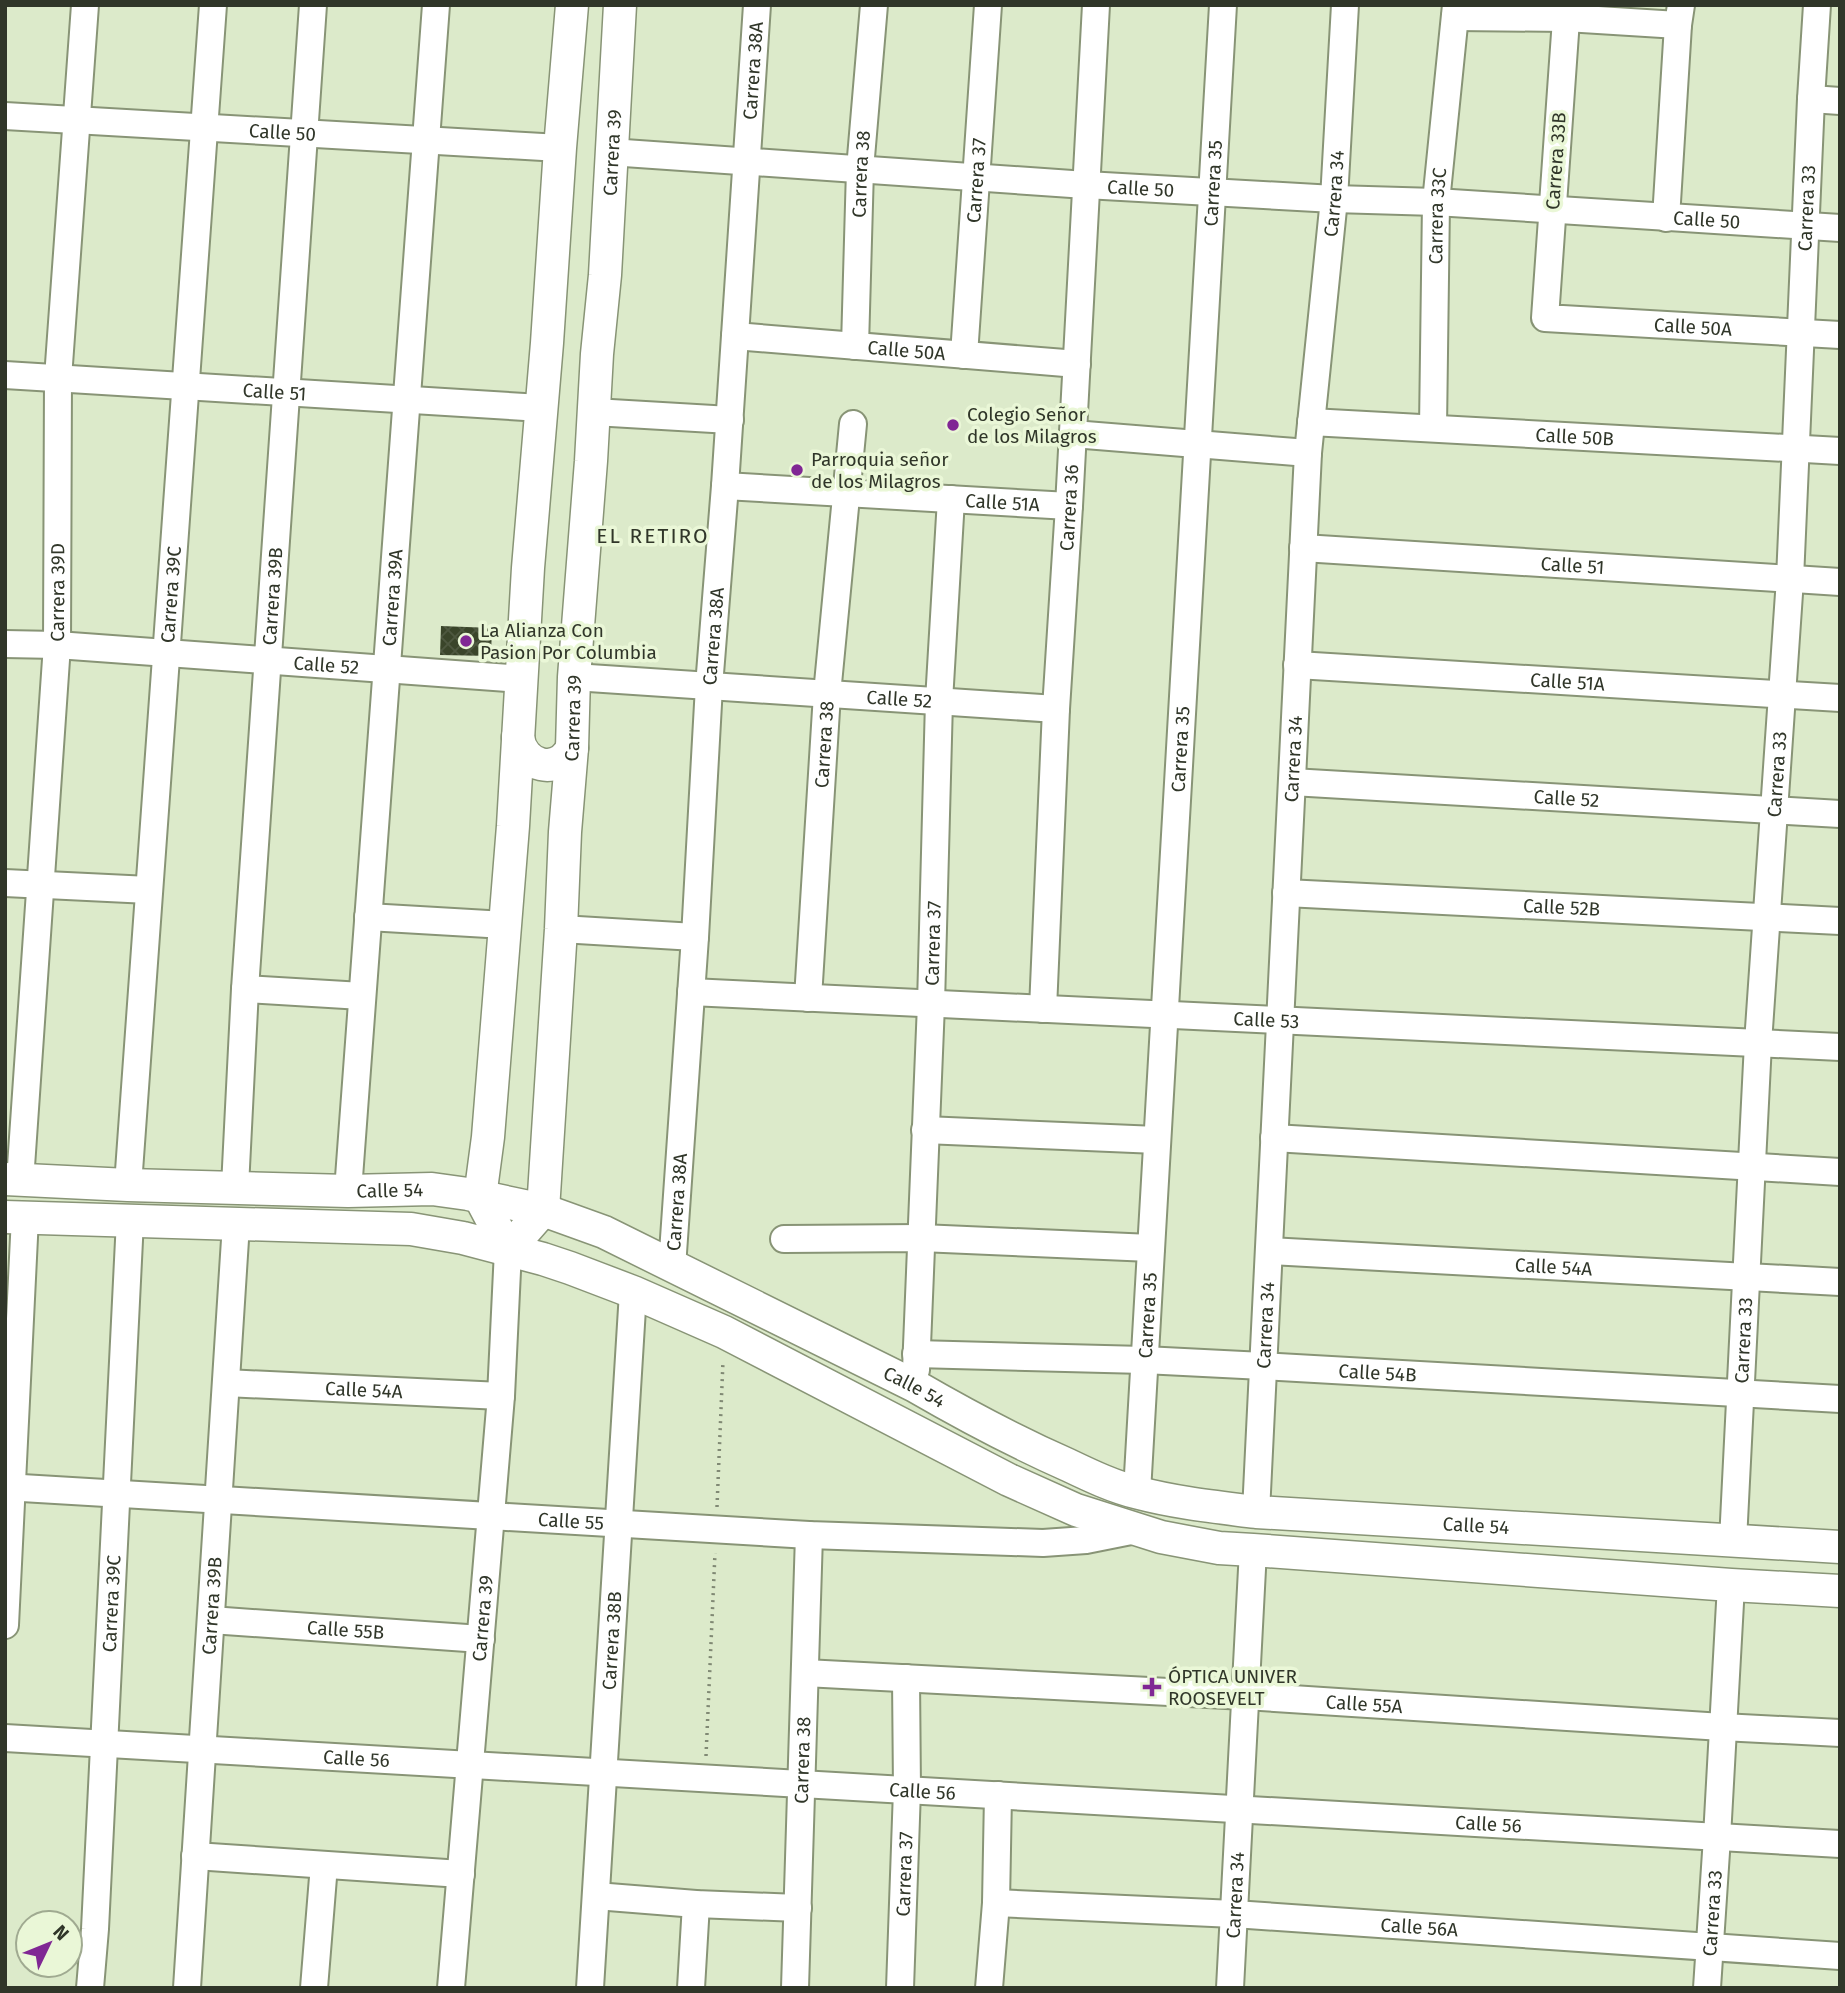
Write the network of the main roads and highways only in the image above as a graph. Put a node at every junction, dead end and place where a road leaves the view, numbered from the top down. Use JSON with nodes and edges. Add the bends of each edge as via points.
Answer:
{"nodes":[{"id":1,"x":572,"y":5,"type":"edge"},
{"id":2,"x":620,"y":5,"type":"edge"},
{"id":3,"x":552,"y":270,"type":"junction"},
{"id":4,"x":605,"y":275,"type":"junction"},
{"id":5,"x":547,"y":343,"type":"junction"},
{"id":6,"x":597,"y":354,"type":"junction"},
{"id":7,"x":519,"y":737,"type":"junction"},
{"id":8,"x":572,"y":748,"type":"junction"},
{"id":9,"x":513,"y":826,"type":"junction"},
{"id":10,"x":565,"y":832,"type":"junction"},
{"id":11,"x":488,"y":1137,"type":"junction"},
{"id":12,"x":546,"y":1156,"type":"junction"},
{"id":13,"x":13,"y":1180,"type":"edge"},
{"id":14,"x":432,"y":1189,"type":"junction"},
{"id":15,"x":480,"y":1197,"type":"junction"},
{"id":16,"x":543,"y":1210,"type":"junction"},
{"id":17,"x":15,"y":1217,"type":"edge"},
{"id":18,"x":604,"y":1231,"type":"junction"},
{"id":19,"x":508,"y":1250,"type":"junction"},
{"id":20,"x":1840,"y":1547,"type":"edge"},
{"id":21,"x":1840,"y":1591,"type":"edge"}],
"edges":[{"from":1,"to":3,"type":"main road"},
{"from":2,"to":4,"type":"main road","name":"Carrera 39"},
{"from":3,"to":4,"type":"main road","via":[[557,288],[581,299],[597,291]]},
{"from":3,"to":5,"type":"main road"},
{"from":4,"to":6,"type":"main road","name":"Carrera 39"},
{"from":5,"to":6,"type":"main road","via":[[561,328],[582,328],[596,344]]},
{"from":5,"to":7,"type":"main road"},
{"from":6,"to":8,"type":"main road","name":"Carrera 39"},
{"from":7,"to":8,"type":"main road","via":[[524,753],[544,765],[561,761]]},
{"from":7,"to":9,"type":"main road"},
{"from":8,"to":10,"type":"main road","name":"Carrera 39"},
{"from":9,"to":10,"type":"main road","via":[[521,811],[542,805],[561,816]]},
{"from":9,"to":11,"type":"main road"},
{"from":10,"to":12,"type":"main road","name":"Carrera 39"},
{"from":11,"to":14,"type":"main road","via":[[481,1159],[468,1175]]},
{"from":11,"to":15,"type":"main road"},
{"from":12,"to":16,"type":"main road","name":"Carrera 39"},
{"from":12,"to":18,"type":"main road","via":[[549,1178],[569,1211]]},
{"from":13,"to":14,"type":"main road","name":"Calle 54","via":[[348,1191]]},
{"from":14,"to":15,"type":"main road","name":"Calle 54"},
{"from":15,"to":16,"type":"main road","name":"Calle 54"},
{"from":15,"to":19,"type":"main road"},
{"from":16,"to":18,"type":"main road","name":"Calle 54"},
{"from":16,"to":19,"type":"main road"},
{"from":17,"to":19,"type":"main road","name":"Calle 54","via":[[411,1229]]},
{"from":18,"to":20,"type":"main road","name":"Calle 54","via":[[1032,1449],[1137,1492],[1256,1512]]},
{"from":19,"to":21,"type":"main road","name":"Calle 54","via":[[570,1268],[724,1332],[1009,1480],[1136,1530],[1219,1548]]}]}
